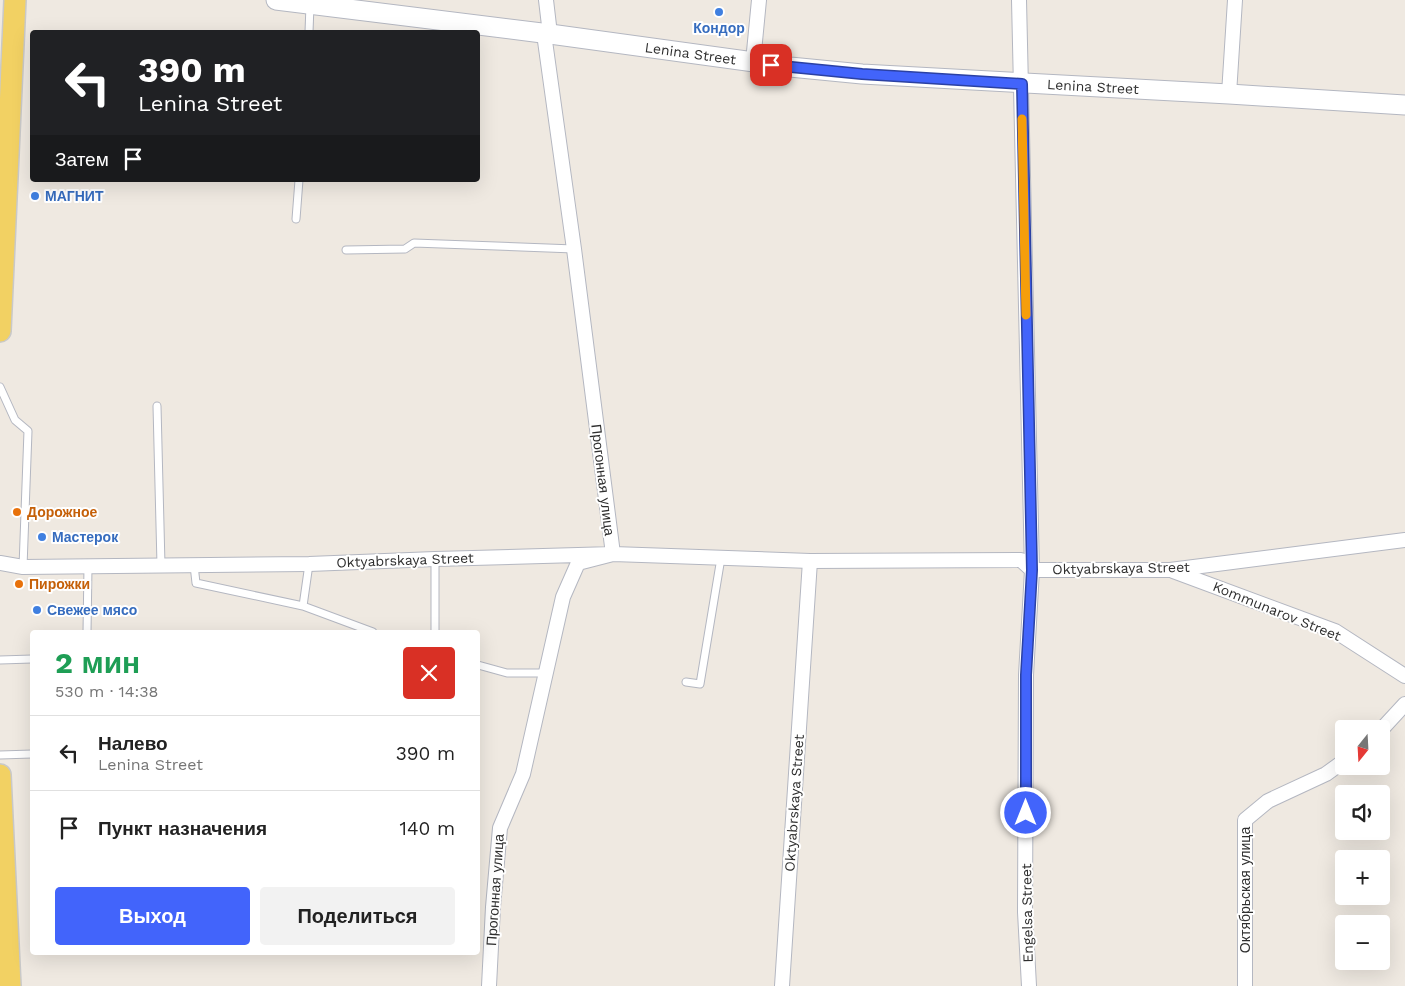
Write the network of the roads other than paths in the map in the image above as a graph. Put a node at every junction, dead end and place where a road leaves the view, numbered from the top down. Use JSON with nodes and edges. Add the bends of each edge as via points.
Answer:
{"nodes":[{"id":1,"x":15,"y":0,"type":"edge"},
{"id":2,"x":276,"y":0,"type":"edge"},
{"id":3,"x":546,"y":0,"type":"edge"},
{"id":4,"x":759,"y":0,"type":"edge"},
{"id":5,"x":1019,"y":0,"type":"edge"},
{"id":6,"x":1235,"y":0,"type":"edge"},
{"id":7,"x":310,"y":4,"type":"junction"},
{"id":8,"x":308,"y":30,"type":"edge"},
{"id":9,"x":550,"y":34,"type":"junction"},
{"id":10,"x":753,"y":62,"type":"junction"},
{"id":11,"x":1022,"y":84,"type":"junction"},
{"id":12,"x":1229,"y":94,"type":"junction"},
{"id":13,"x":1405,"y":106,"type":"edge"},
{"id":14,"x":299,"y":182,"type":"edge"},
{"id":15,"x":296,"y":219,"type":"dead end"},
{"id":16,"x":574,"y":249,"type":"junction"},
{"id":17,"x":346,"y":250,"type":"dead end"},
{"id":18,"x":0,"y":331,"type":"edge"},
{"id":19,"x":0,"y":387,"type":"edge"},
{"id":20,"x":157,"y":406,"type":"dead end"},
{"id":21,"x":1405,"y":540,"type":"edge"},
{"id":22,"x":613,"y":554,"type":"junction"},
{"id":23,"x":721,"y":558,"type":"junction"},
{"id":24,"x":435,"y":559,"type":"junction"},
{"id":25,"x":810,"y":560,"type":"junction"},
{"id":26,"x":0,"y":564,"type":"edge"},
{"id":27,"x":309,"y":564,"type":"junction"},
{"id":28,"x":161,"y":565,"type":"junction"},
{"id":29,"x":194,"y":565,"type":"junction"},
{"id":30,"x":88,"y":566,"type":"junction"},
{"id":31,"x":23,"y":567,"type":"junction"},
{"id":32,"x":1032,"y":570,"type":"junction"},
{"id":33,"x":1170,"y":570,"type":"junction"},
{"id":34,"x":303,"y":606,"type":"junction"},
{"id":35,"x":87,"y":630,"type":"edge"},
{"id":36,"x":368,"y":630,"type":"edge"},
{"id":37,"x":435,"y":630,"type":"edge"},
{"id":38,"x":30,"y":659,"type":"edge"},
{"id":39,"x":0,"y":660,"type":"edge"},
{"id":40,"x":480,"y":665,"type":"edge"},
{"id":41,"x":546,"y":673,"type":"junction"},
{"id":42,"x":1405,"y":676,"type":"edge"},
{"id":43,"x":686,"y":682,"type":"dead end"},
{"id":44,"x":1405,"y":704,"type":"edge"},
{"id":45,"x":1390,"y":720,"type":"edge"},
{"id":46,"x":30,"y":754,"type":"edge"},
{"id":47,"x":0,"y":755,"type":"edge"},
{"id":48,"x":1335,"y":768,"type":"edge"},
{"id":49,"x":0,"y":775,"type":"edge"},
{"id":50,"x":3,"y":891,"type":"edge"},
{"id":51,"x":10,"y":986,"type":"edge"},
{"id":52,"x":489,"y":986,"type":"edge"},
{"id":53,"x":782,"y":986,"type":"edge"},
{"id":54,"x":1029,"y":986,"type":"edge"},
{"id":55,"x":1245,"y":986,"type":"edge"}],
"edges":[{"from":1,"to":18,"type":"main road"},
{"from":2,"to":7,"type":"street","name":"Lenina Street"},
{"from":3,"to":9,"type":"street","name":"Прогонная улица"},
{"from":4,"to":10,"type":"street"},
{"from":5,"to":11,"type":"street","name":"Engelsa Street"},
{"from":6,"to":12,"type":"street"},
{"from":7,"to":8,"type":"lane"},
{"from":7,"to":9,"type":"street","name":"Lenina Street"},
{"from":9,"to":10,"type":"street","name":"Lenina Street"},
{"from":9,"to":16,"type":"street","name":"Прогонная улица","via":[[544,41]]},
{"from":10,"to":11,"type":"street","name":"Lenina Street","via":[[862,74]]},
{"from":11,"to":12,"type":"street","name":"Lenina Street"},
{"from":11,"to":32,"type":"street","name":"Engelsa Street"},
{"from":12,"to":13,"type":"street","name":"Lenina Street"},
{"from":14,"to":15,"type":"lane"},
{"from":16,"to":17,"type":"lane","via":[[414,243],[405,249]]},
{"from":16,"to":22,"type":"street","name":"Прогонная улица"},
{"from":19,"to":31,"type":"lane","via":[[14,420],[28,431]]},
{"from":20,"to":28,"type":"lane"},
{"from":21,"to":33,"type":"street","name":"Oktyabrskaya Street"},
{"from":22,"to":23,"type":"street","name":"Oktyabrskaya Street"},
{"from":22,"to":24,"type":"street","name":"Oktyabrskaya Street"},
{"from":22,"to":41,"type":"street","name":"Прогонная улица","via":[[578,564],[563,597]]},
{"from":23,"to":25,"type":"street","name":"Oktyabrskaya Street"},
{"from":23,"to":43,"type":"lane","via":[[700,684]]},
{"from":24,"to":27,"type":"street","name":"Oktyabrskaya Street"},
{"from":24,"to":37,"type":"lane"},
{"from":25,"to":32,"type":"street","name":"Oktyabrskaya Street","via":[[1021,560]]},
{"from":25,"to":53,"type":"street","name":"Oktyabrskaya Street"},
{"from":26,"to":31,"type":"street","name":"Oktyabrskaya Street"},
{"from":27,"to":29,"type":"street","name":"Oktyabrskaya Street"},
{"from":27,"to":34,"type":"lane"},
{"from":28,"to":29,"type":"street","name":"Oktyabrskaya Street"},
{"from":28,"to":30,"type":"street","name":"Oktyabrskaya Street"},
{"from":29,"to":34,"type":"lane","via":[[196,583]]},
{"from":30,"to":31,"type":"street","name":"Oktyabrskaya Street"},
{"from":30,"to":35,"type":"lane"},
{"from":32,"to":33,"type":"street","name":"Oktyabrskaya Street"},
{"from":32,"to":54,"type":"street","name":"Engelsa Street","via":[[1026,675],[1025,912]]},
{"from":33,"to":42,"type":"street","name":"Kommunarov Street","via":[[1335,632]]},
{"from":34,"to":36,"type":"lane"},
{"from":38,"to":39,"type":"lane"},
{"from":40,"to":41,"type":"lane","via":[[507,672]]},
{"from":41,"to":52,"type":"street","name":"Прогонная улица","via":[[523,774],[500,828]]},
{"from":44,"to":45,"type":"street"},
{"from":46,"to":47,"type":"lane"},
{"from":48,"to":55,"type":"street","name":"Октябрьская улица","via":[[1268,801],[1244,820]]},
{"from":49,"to":50,"type":"main road"},
{"from":50,"to":51,"type":"main road"}]}
